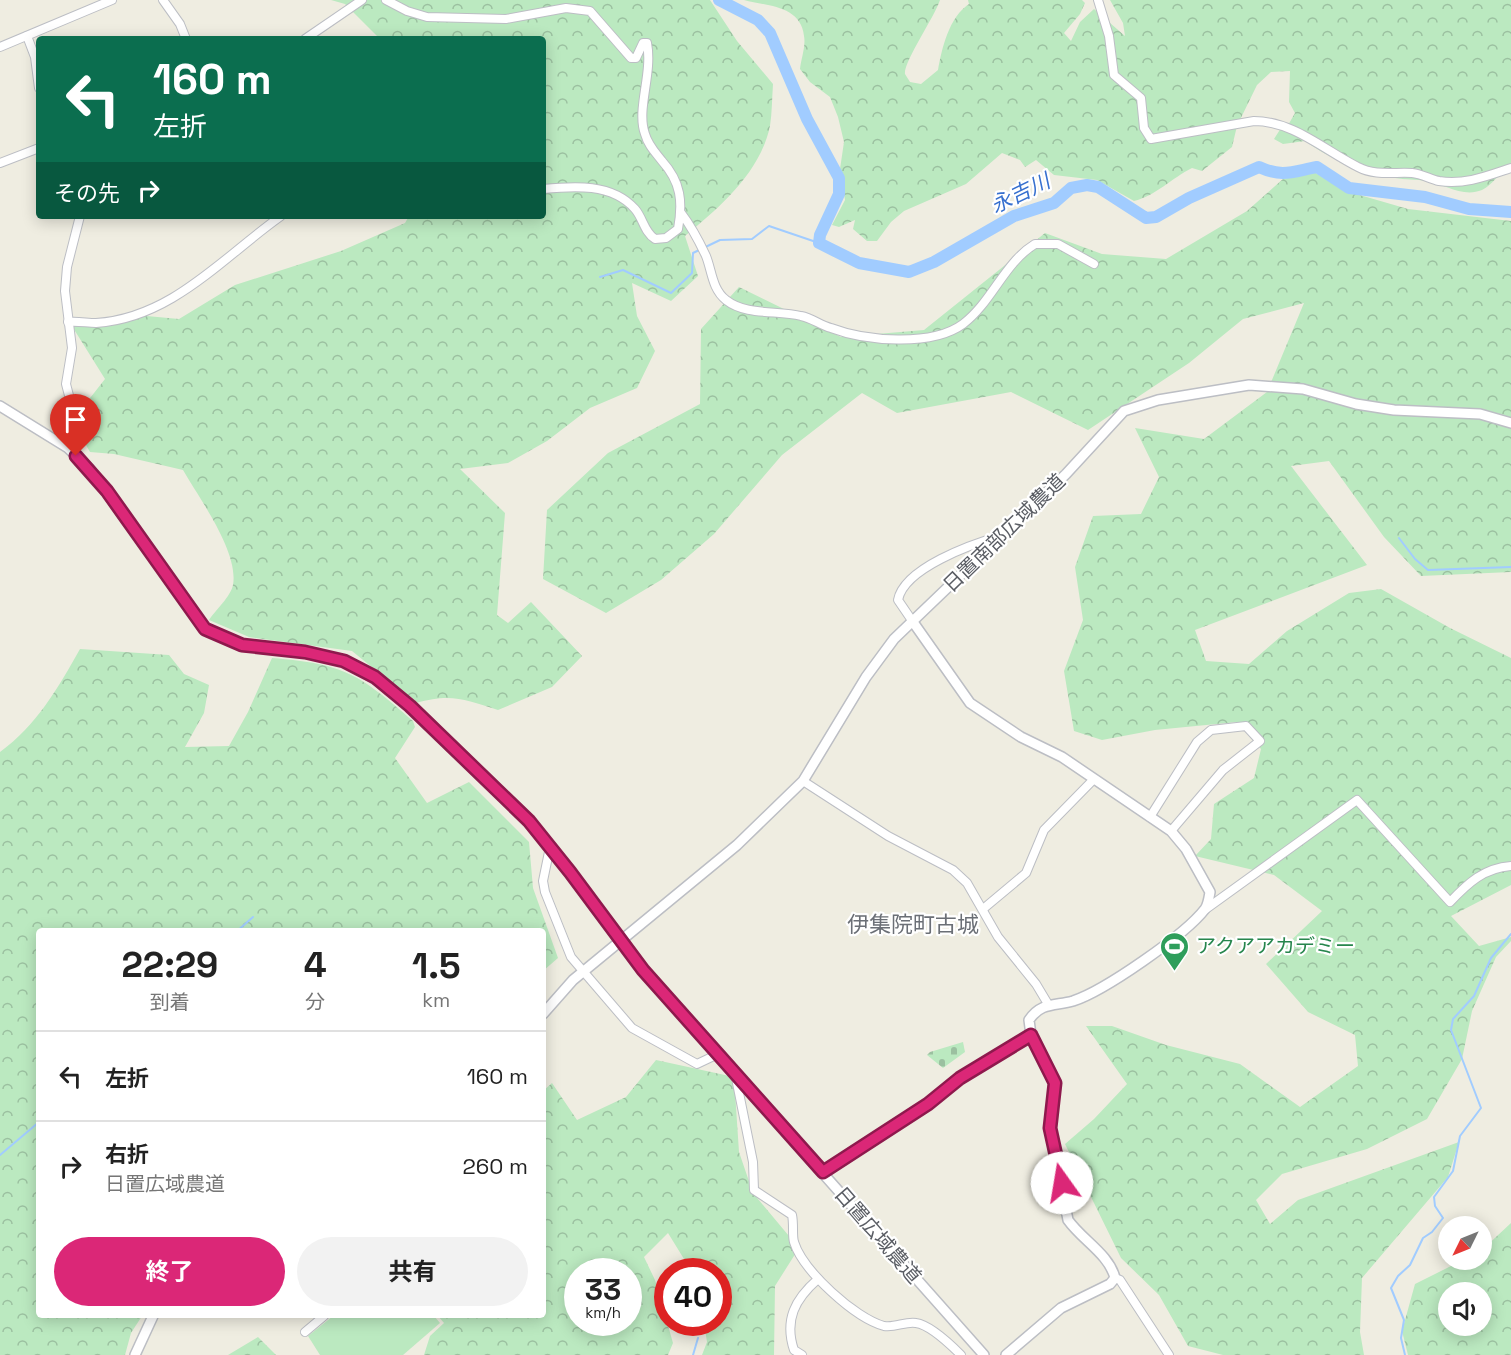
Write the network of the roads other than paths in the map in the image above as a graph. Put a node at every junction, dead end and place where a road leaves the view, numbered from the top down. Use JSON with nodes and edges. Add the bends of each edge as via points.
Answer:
{"nodes":[{"id":1,"x":112,"y":0,"type":"edge"},
{"id":2,"x":163,"y":0,"type":"edge"},
{"id":3,"x":363,"y":0,"type":"edge"},
{"id":4,"x":386,"y":0,"type":"edge"},
{"id":5,"x":1098,"y":0,"type":"edge"},
{"id":6,"x":27,"y":36,"type":"junction"},
{"id":7,"x":185,"y":36,"type":"edge"},
{"id":8,"x":309,"y":36,"type":"edge"},
{"id":9,"x":0,"y":47,"type":"edge"},
{"id":10,"x":36,"y":65,"type":"edge"},
{"id":11,"x":36,"y":148,"type":"edge"},
{"id":12,"x":0,"y":163,"type":"edge"},
{"id":13,"x":1511,"y":168,"type":"edge"},
{"id":14,"x":546,"y":189,"type":"edge"},
{"id":15,"x":681,"y":213,"type":"junction"},
{"id":16,"x":79,"y":219,"type":"edge"},
{"id":17,"x":277,"y":219,"type":"edge"},
{"id":18,"x":1094,"y":264,"type":"dead end"},
{"id":19,"x":68,"y":322,"type":"junction"},
{"id":20,"x":0,"y":406,"type":"edge"},
{"id":21,"x":1511,"y":423,"type":"edge"},
{"id":22,"x":68,"y":448,"type":"junction"},
{"id":23,"x":1000,"y":536,"type":"junction"},
{"id":24,"x":913,"y":622,"type":"junction"},
{"id":25,"x":1093,"y":780,"type":"junction"},
{"id":26,"x":803,"y":781,"type":"junction"},
{"id":27,"x":1150,"y":817,"type":"junction"},
{"id":28,"x":1171,"y":831,"type":"junction"},
{"id":29,"x":550,"y":847,"type":"junction"},
{"id":30,"x":1511,"y":866,"type":"edge"},
{"id":31,"x":983,"y":909,"type":"junction"},
{"id":32,"x":1206,"y":909,"type":"junction"},
{"id":33,"x":620,"y":941,"type":"junction"},
{"id":34,"x":583,"y":971,"type":"junction"},
{"id":35,"x":1048,"y":1004,"type":"junction"},
{"id":36,"x":546,"y":1011,"type":"edge"},
{"id":37,"x":1031,"y":1035,"type":"junction"},
{"id":38,"x":716,"y":1055,"type":"junction"},
{"id":39,"x":736,"y":1078,"type":"junction"},
{"id":40,"x":1050,"y":1117,"type":"joint"},
{"id":41,"x":823,"y":1172,"type":"junction"},
{"id":42,"x":1115,"y":1278,"type":"junction"},
{"id":43,"x":818,"y":1279,"type":"junction"},
{"id":44,"x":152,"y":1318,"type":"edge"},
{"id":45,"x":322,"y":1318,"type":"edge"},
{"id":46,"x":305,"y":1332,"type":"dead end"},
{"id":47,"x":135,"y":1355,"type":"edge"},
{"id":48,"x":802,"y":1355,"type":"edge"},
{"id":49,"x":961,"y":1355,"type":"edge"},
{"id":50,"x":984,"y":1355,"type":"edge"},
{"id":51,"x":1006,"y":1355,"type":"edge"},
{"id":52,"x":1168,"y":1355,"type":"edge"}],
"edges":[{"from":1,"to":6,"type":"street"},
{"from":2,"to":7,"type":"street"},
{"from":3,"to":8,"type":"street"},
{"from":4,"to":15,"type":"street","via":[[427,17],[506,19],[577,8],[590,11],[632,58],[636,58],[645,42],[650,60],[642,119],[644,133],[650,147],[675,178]]},
{"from":5,"to":13,"type":"street","via":[[1109,36],[1114,75],[1141,98],[1144,128],[1151,139],[1267,121],[1287,127],[1369,172],[1415,173],[1455,182],[1480,179]]},
{"from":6,"to":9,"type":"street"},
{"from":6,"to":10,"type":"street"},
{"from":11,"to":12,"type":"street"},
{"from":14,"to":15,"type":"street","via":[[592,188],[618,195],[633,207],[655,239],[666,238],[678,229]]},
{"from":15,"to":18,"type":"street","via":[[706,257],[716,288],[726,300],[746,308],[799,315],[832,329],[879,337],[927,339],[962,324],[983,305],[1011,264],[1035,244],[1058,244]]},
{"from":16,"to":19,"type":"street","via":[[66,267]]},
{"from":17,"to":19,"type":"street","via":[[176,296],[117,319]]},
{"from":19,"to":22,"type":"street","via":[[72,348],[66,384],[79,422],[74,445]]},
{"from":20,"to":22,"type":"street","name":"日置広域農道"},
{"from":21,"to":23,"type":"street","name":"日置南部広域農道","via":[[1480,414],[1356,404],[1303,389],[1249,386],[1158,400],[1124,411],[1066,474]]},
{"from":22,"to":29,"type":"street","name":"日置広域農道","via":[[107,491],[205,629],[242,645],[344,661],[375,677],[518,810]]},
{"from":23,"to":24,"type":"street","name":"日置南部広域農道"},
{"from":23,"to":24,"type":"street","via":[[968,545],[908,580],[898,600]]},
{"from":24,"to":25,"type":"street","via":[[970,703]]},
{"from":24,"to":26,"type":"street","name":"日置南部広域農道","via":[[894,639],[866,677]]},
{"from":25,"to":27,"type":"street"},
{"from":25,"to":31,"type":"street","via":[[1044,830],[1026,873]]},
{"from":26,"to":31,"type":"street","via":[[888,836],[953,870]]},
{"from":26,"to":33,"type":"street","name":"日置南部広域農道","via":[[737,845]]},
{"from":27,"to":28,"type":"street"},
{"from":27,"to":28,"type":"street","via":[[1197,741],[1211,730],[1246,726],[1260,741],[1223,770]]},
{"from":28,"to":32,"type":"street","via":[[1210,892]]},
{"from":29,"to":33,"type":"street","name":"日置広域農道"},
{"from":29,"to":34,"type":"street","via":[[543,881],[545,892],[567,950]]},
{"from":30,"to":32,"type":"street","via":[[1479,875],[1450,902],[1357,800]]},
{"from":31,"to":35,"type":"street","via":[[998,937]]},
{"from":32,"to":35,"type":"street","via":[[1127,970],[1073,1001]]},
{"from":33,"to":34,"type":"street","name":"日置南部広域農道"},
{"from":33,"to":38,"type":"street","name":"日置広域農道"},
{"from":34,"to":36,"type":"street","name":"日置南部広域農道"},
{"from":34,"to":38,"type":"street","via":[[637,1032],[697,1064]]},
{"from":35,"to":37,"type":"street","via":[[1029,1020]]},
{"from":37,"to":40,"type":"street","via":[[1055,1083]]},
{"from":37,"to":41,"type":"street","via":[[960,1078],[928,1104]]},
{"from":38,"to":39,"type":"street","name":"日置広域農道"},
{"from":39,"to":41,"type":"street","name":"日置広域農道"},
{"from":39,"to":43,"type":"street","via":[[753,1162],[754,1191],[792,1215],[793,1240]]},
{"from":40,"to":42,"type":"street","via":[[1068,1220],[1107,1261]]},
{"from":41,"to":50,"type":"street","name":"日置広域農道"},
{"from":42,"to":51,"type":"street","via":[[1061,1308]]},
{"from":42,"to":52,"type":"street"},
{"from":43,"to":48,"type":"street","via":[[796,1301],[790,1319],[794,1350]]},
{"from":43,"to":49,"type":"street","via":[[850,1306],[884,1326],[917,1323],[939,1335]]},
{"from":44,"to":47,"type":"street"},
{"from":45,"to":46,"type":"street"}]}
